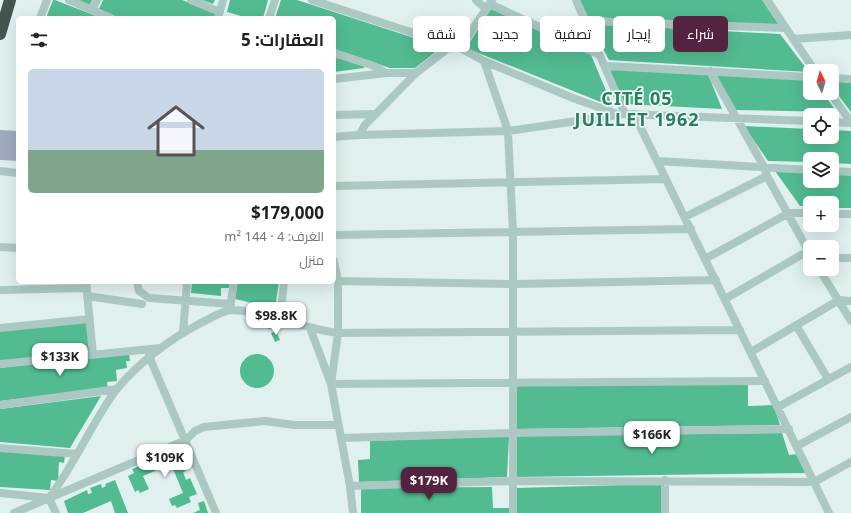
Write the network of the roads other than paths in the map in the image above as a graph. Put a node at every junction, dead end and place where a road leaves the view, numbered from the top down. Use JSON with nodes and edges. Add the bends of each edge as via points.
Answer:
{"nodes":[{"id":1,"x":10,"y":0,"type":"edge"},
{"id":2,"x":47,"y":0,"type":"edge"},
{"id":3,"x":69,"y":0,"type":"edge"},
{"id":4,"x":97,"y":0,"type":"edge"},
{"id":5,"x":191,"y":0,"type":"edge"},
{"id":6,"x":223,"y":0,"type":"edge"},
{"id":7,"x":274,"y":0,"type":"edge"},
{"id":8,"x":312,"y":0,"type":"edge"},
{"id":9,"x":476,"y":0,"type":"edge"},
{"id":10,"x":576,"y":0,"type":"edge"},
{"id":11,"x":767,"y":0,"type":"edge"},
{"id":12,"x":489,"y":4,"type":"edge"},
{"id":13,"x":92,"y":10,"type":"junction"},
{"id":14,"x":41,"y":16,"type":"edge"},
{"id":15,"x":106,"y":16,"type":"edge"},
{"id":16,"x":221,"y":16,"type":"edge"},
{"id":17,"x":270,"y":16,"type":"edge"},
{"id":18,"x":584,"y":16,"type":"edge"},
{"id":19,"x":605,"y":22,"type":"edge"},
{"id":20,"x":786,"y":28,"type":"junction"},
{"id":21,"x":413,"y":32,"type":"edge"},
{"id":22,"x":470,"y":33,"type":"edge"},
{"id":23,"x":0,"y":34,"type":"edge"},
{"id":24,"x":851,"y":35,"type":"edge"},
{"id":25,"x":793,"y":39,"type":"junction"},
{"id":26,"x":443,"y":52,"type":"edge"},
{"id":27,"x":467,"y":52,"type":"edge"},
{"id":28,"x":336,"y":54,"type":"edge"},
{"id":29,"x":598,"y":54,"type":"joint"},
{"id":30,"x":484,"y":61,"type":"junction"},
{"id":31,"x":810,"y":64,"type":"edge"},
{"id":32,"x":606,"y":66,"type":"junction"},
{"id":33,"x":710,"y":71,"type":"junction"},
{"id":34,"x":386,"y":73,"type":"junction"},
{"id":35,"x":416,"y":73,"type":"junction"},
{"id":36,"x":803,"y":76,"type":"edge"},
{"id":37,"x":839,"y":78,"type":"edge"},
{"id":38,"x":336,"y":79,"type":"edge"},
{"id":39,"x":851,"y":79,"type":"edge"},
{"id":40,"x":835,"y":100,"type":"edge"},
{"id":41,"x":376,"y":114,"type":"junction"},
{"id":42,"x":621,"y":114,"type":"junction"},
{"id":43,"x":634,"y":114,"type":"junction"},
{"id":44,"x":336,"y":116,"type":"edge"},
{"id":45,"x":735,"y":117,"type":"junction"},
{"id":46,"x":803,"y":121,"type":"edge"},
{"id":47,"x":839,"y":122,"type":"edge"},
{"id":48,"x":851,"y":123,"type":"edge"},
{"id":49,"x":508,"y":131,"type":"junction"},
{"id":50,"x":359,"y":135,"type":"junction"},
{"id":51,"x":336,"y":137,"type":"edge"},
{"id":52,"x":657,"y":161,"type":"junction"},
{"id":53,"x":764,"y":167,"type":"junction"},
{"id":54,"x":803,"y":170,"type":"edge"},
{"id":55,"x":0,"y":171,"type":"edge"},
{"id":56,"x":839,"y":171,"type":"edge"},
{"id":57,"x":851,"y":172,"type":"edge"},
{"id":58,"x":16,"y":173,"type":"edge"},
{"id":59,"x":767,"y":176,"type":"junction"},
{"id":60,"x":666,"y":180,"type":"junction"},
{"id":61,"x":510,"y":182,"type":"junction"},
{"id":62,"x":336,"y":186,"type":"edge"},
{"id":63,"x":789,"y":213,"type":"junction"},
{"id":64,"x":803,"y":213,"type":"edge"},
{"id":65,"x":839,"y":214,"type":"edge"},
{"id":66,"x":851,"y":214,"type":"edge"},
{"id":67,"x":685,"y":217,"type":"junction"},
{"id":68,"x":691,"y":229,"type":"junction"},
{"id":69,"x":513,"y":232,"type":"junction"},
{"id":70,"x":336,"y":235,"type":"edge"},
{"id":71,"x":803,"y":240,"type":"edge"},
{"id":72,"x":0,"y":247,"type":"edge"},
{"id":73,"x":16,"y":248,"type":"edge"},
{"id":74,"x":803,"y":255,"type":"edge"},
{"id":75,"x":839,"y":258,"type":"edge"},
{"id":76,"x":851,"y":258,"type":"edge"},
{"id":77,"x":705,"y":259,"type":"junction"},
{"id":78,"x":336,"y":271,"type":"edge"},
{"id":79,"x":824,"y":276,"type":"edge"},
{"id":80,"x":716,"y":280,"type":"junction"},
{"id":81,"x":338,"y":281,"type":"junction"},
{"id":82,"x":137,"y":284,"type":"edge"},
{"id":83,"x":187,"y":284,"type":"edge"},
{"id":84,"x":234,"y":284,"type":"edge"},
{"id":85,"x":284,"y":284,"type":"edge"},
{"id":86,"x":514,"y":284,"type":"junction"},
{"id":87,"x":86,"y":288,"type":"edge"},
{"id":88,"x":0,"y":290,"type":"edge"},
{"id":89,"x":725,"y":299,"type":"junction"},
{"id":90,"x":839,"y":300,"type":"junction"},
{"id":91,"x":186,"y":301,"type":"junction"},
{"id":92,"x":851,"y":301,"type":"edge"},
{"id":93,"x":142,"y":304,"type":"dead end"},
{"id":94,"x":230,"y":307,"type":"junction"},
{"id":95,"x":89,"y":319,"type":"junction"},
{"id":96,"x":280,"y":319,"type":"junction"},
{"id":97,"x":851,"y":321,"type":"edge"},
{"id":98,"x":796,"y":326,"type":"junction"},
{"id":99,"x":0,"y":328,"type":"edge"},
{"id":100,"x":310,"y":328,"type":"junction"},
{"id":101,"x":740,"y":330,"type":"junction"},
{"id":102,"x":512,"y":332,"type":"junction"},
{"id":103,"x":183,"y":333,"type":"junction"},
{"id":104,"x":338,"y":333,"type":"junction"},
{"id":105,"x":164,"y":347,"type":"junction"},
{"id":106,"x":751,"y":352,"type":"junction"},
{"id":107,"x":93,"y":355,"type":"junction"},
{"id":108,"x":150,"y":356,"type":"junction"},
{"id":109,"x":0,"y":364,"type":"edge"},
{"id":110,"x":851,"y":367,"type":"edge"},
{"id":111,"x":828,"y":379,"type":"junction"},
{"id":112,"x":765,"y":381,"type":"junction"},
{"id":113,"x":513,"y":382,"type":"junction"},
{"id":114,"x":331,"y":384,"type":"junction"},
{"id":115,"x":117,"y":389,"type":"junction"},
{"id":116,"x":0,"y":405,"type":"edge"},
{"id":117,"x":778,"y":407,"type":"junction"},
{"id":118,"x":851,"y":417,"type":"edge"},
{"id":119,"x":338,"y":425,"type":"junction"},
{"id":120,"x":789,"y":429,"type":"junction"},
{"id":121,"x":512,"y":433,"type":"junction"},
{"id":122,"x":342,"y":438,"type":"junction"},
{"id":123,"x":186,"y":440,"type":"junction"},
{"id":124,"x":797,"y":446,"type":"junction"},
{"id":125,"x":0,"y":448,"type":"edge"},
{"id":126,"x":77,"y":454,"type":"junction"},
{"id":127,"x":851,"y":462,"type":"edge"},
{"id":128,"x":665,"y":480,"type":"junction"},
{"id":129,"x":513,"y":481,"type":"junction"},
{"id":130,"x":814,"y":482,"type":"junction"},
{"id":131,"x":350,"y":486,"type":"junction"},
{"id":132,"x":0,"y":493,"type":"edge"},
{"id":133,"x":49,"y":498,"type":"junction"},
{"id":134,"x":14,"y":513,"type":"edge"},
{"id":135,"x":56,"y":513,"type":"edge"},
{"id":136,"x":216,"y":513,"type":"edge"},
{"id":137,"x":353,"y":513,"type":"edge"},
{"id":138,"x":513,"y":513,"type":"edge"},
{"id":139,"x":665,"y":513,"type":"edge"},
{"id":140,"x":830,"y":513,"type":"edge"}],
"edges":[{"from":1,"to":23,"type":"highway"},
{"from":2,"to":14,"type":"street"},
{"from":3,"to":13,"type":"street"},
{"from":4,"to":13,"type":"street"},
{"from":5,"to":16,"type":"street"},
{"from":6,"to":16,"type":"street"},
{"from":7,"to":17,"type":"street"},
{"from":8,"to":21,"type":"street"},
{"from":9,"to":12,"type":"street"},
{"from":10,"to":18,"type":"street"},
{"from":11,"to":20,"type":"street"},
{"from":12,"to":22,"type":"street"},
{"from":12,"to":29,"type":"street"},
{"from":13,"to":15,"type":"street"},
{"from":19,"to":20,"type":"street"},
{"from":20,"to":25,"type":"street"},
{"from":24,"to":25,"type":"street"},
{"from":25,"to":31,"type":"street"},
{"from":26,"to":35,"type":"street"},
{"from":27,"to":30,"type":"street"},
{"from":28,"to":34,"type":"street","via":[[374,66]]},
{"from":29,"to":32,"type":"street"},
{"from":30,"to":42,"type":"street","via":[[574,98]]},
{"from":30,"to":49,"type":"street"},
{"from":32,"to":33,"type":"street"},
{"from":32,"to":42,"type":"street"},
{"from":33,"to":36,"type":"street"},
{"from":33,"to":45,"type":"street"},
{"from":34,"to":35,"type":"street"},
{"from":34,"to":38,"type":"street"},
{"from":35,"to":41,"type":"street"},
{"from":37,"to":39,"type":"street"},
{"from":40,"to":48,"type":"street"},
{"from":41,"to":44,"type":"street"},
{"from":41,"to":50,"type":"street"},
{"from":42,"to":43,"type":"street"},
{"from":42,"to":49,"type":"street"},
{"from":43,"to":45,"type":"street"},
{"from":43,"to":52,"type":"street"},
{"from":45,"to":46,"type":"street"},
{"from":45,"to":53,"type":"street"},
{"from":47,"to":48,"type":"street"},
{"from":49,"to":50,"type":"street"},
{"from":49,"to":61,"type":"street"},
{"from":50,"to":51,"type":"street"},
{"from":52,"to":53,"type":"street"},
{"from":52,"to":60,"type":"street"},
{"from":53,"to":54,"type":"street"},
{"from":53,"to":59,"type":"street"},
{"from":55,"to":58,"type":"street"},
{"from":56,"to":57,"type":"street"},
{"from":59,"to":63,"type":"street"},
{"from":59,"to":67,"type":"street"},
{"from":60,"to":61,"type":"street"},
{"from":60,"to":67,"type":"street"},
{"from":61,"to":62,"type":"street"},
{"from":61,"to":69,"type":"street"},
{"from":63,"to":64,"type":"street"},
{"from":63,"to":71,"type":"street"},
{"from":63,"to":77,"type":"street"},
{"from":65,"to":66,"type":"street"},
{"from":67,"to":68,"type":"street"},
{"from":68,"to":69,"type":"street"},
{"from":68,"to":77,"type":"street"},
{"from":69,"to":70,"type":"street"},
{"from":69,"to":86,"type":"street"},
{"from":72,"to":73,"type":"street"},
{"from":74,"to":89,"type":"street"},
{"from":75,"to":76,"type":"street"},
{"from":77,"to":80,"type":"street"},
{"from":78,"to":81,"type":"street"},
{"from":79,"to":90,"type":"street"},
{"from":80,"to":86,"type":"street"},
{"from":80,"to":89,"type":"street"},
{"from":81,"to":86,"type":"street"},
{"from":81,"to":104,"type":"street"},
{"from":82,"to":91,"type":"street","via":[[139,291],[149,298]]},
{"from":83,"to":91,"type":"street"},
{"from":84,"to":94,"type":"street"},
{"from":85,"to":96,"type":"street"},
{"from":86,"to":102,"type":"street"},
{"from":87,"to":88,"type":"street"},
{"from":87,"to":93,"type":"street"},
{"from":87,"to":95,"type":"street"},
{"from":89,"to":101,"type":"street"},
{"from":90,"to":92,"type":"street"},
{"from":90,"to":97,"type":"street"},
{"from":90,"to":98,"type":"street"},
{"from":91,"to":94,"type":"street"},
{"from":91,"to":103,"type":"street"},
{"from":94,"to":96,"type":"street"},
{"from":94,"to":103,"type":"street"},
{"from":95,"to":99,"type":"street"},
{"from":95,"to":107,"type":"street"},
{"from":96,"to":100,"type":"street"},
{"from":98,"to":106,"type":"street"},
{"from":98,"to":111,"type":"street"},
{"from":100,"to":104,"type":"street"},
{"from":100,"to":114,"type":"street"},
{"from":101,"to":102,"type":"street"},
{"from":101,"to":106,"type":"street"},
{"from":102,"to":104,"type":"street"},
{"from":102,"to":113,"type":"street"},
{"from":103,"to":105,"type":"street"},
{"from":104,"to":114,"type":"street"},
{"from":105,"to":107,"type":"street"},
{"from":105,"to":108,"type":"street"},
{"from":106,"to":112,"type":"street"},
{"from":107,"to":109,"type":"street"},
{"from":108,"to":115,"type":"street"},
{"from":108,"to":123,"type":"street"},
{"from":110,"to":111,"type":"street"},
{"from":111,"to":117,"type":"street"},
{"from":112,"to":113,"type":"street"},
{"from":112,"to":117,"type":"street"},
{"from":113,"to":114,"type":"street"},
{"from":113,"to":121,"type":"street"},
{"from":114,"to":119,"type":"street"},
{"from":115,"to":116,"type":"street"},
{"from":115,"to":126,"type":"street"},
{"from":117,"to":120,"type":"street"},
{"from":118,"to":124,"type":"street"},
{"from":119,"to":122,"type":"street"},
{"from":119,"to":123,"type":"street","via":[[294,425],[265,421],[213,425],[195,431]]},
{"from":120,"to":121,"type":"street"},
{"from":120,"to":124,"type":"street"},
{"from":121,"to":122,"type":"street"},
{"from":121,"to":129,"type":"street"},
{"from":122,"to":131,"type":"street"},
{"from":123,"to":133,"type":"street"},
{"from":123,"to":136,"type":"street"},
{"from":124,"to":130,"type":"street"},
{"from":125,"to":126,"type":"street"},
{"from":126,"to":133,"type":"street","via":[[61,483]]},
{"from":127,"to":130,"type":"street"},
{"from":128,"to":129,"type":"street"},
{"from":128,"to":130,"type":"street"},
{"from":128,"to":139,"type":"street"},
{"from":129,"to":131,"type":"street"},
{"from":129,"to":138,"type":"street"},
{"from":130,"to":140,"type":"street"},
{"from":131,"to":137,"type":"street"},
{"from":132,"to":133,"type":"street"},
{"from":133,"to":134,"type":"street"},
{"from":133,"to":135,"type":"street"}]}
